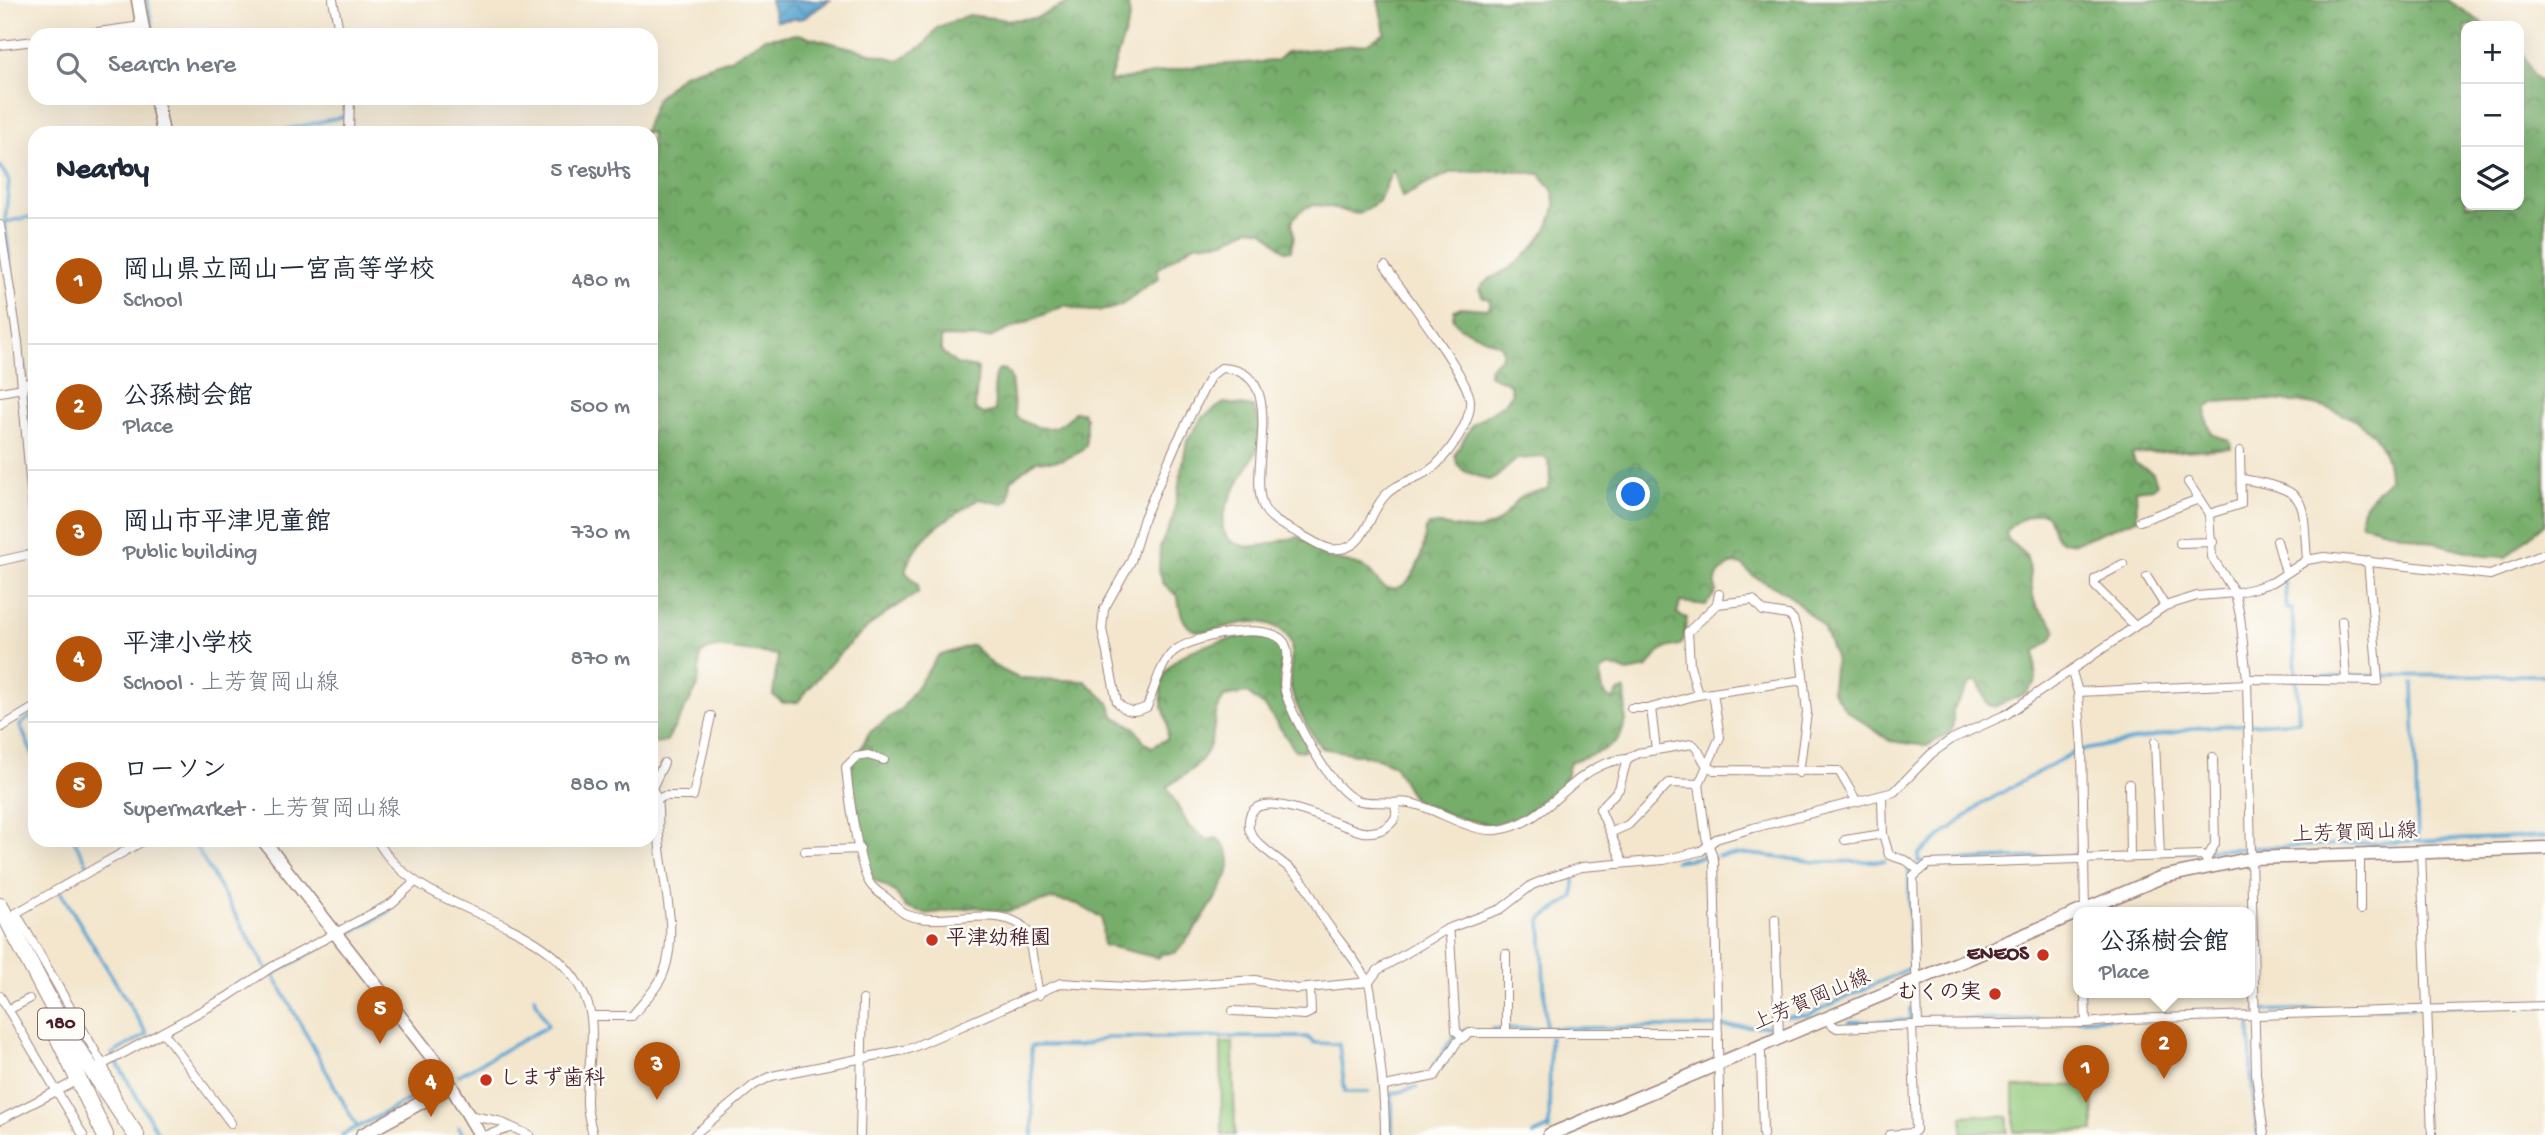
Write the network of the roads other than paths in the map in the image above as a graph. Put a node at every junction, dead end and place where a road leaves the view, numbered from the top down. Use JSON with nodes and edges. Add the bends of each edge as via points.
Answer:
{"nodes":[{"id":1,"x":138,"y":0,"type":"edge"},
{"id":2,"x":333,"y":0,"type":"edge"},
{"id":3,"x":143,"y":28,"type":"edge"},
{"id":4,"x":339,"y":28,"type":"edge"},
{"id":5,"x":28,"y":42,"type":"edge"},
{"id":6,"x":0,"y":46,"type":"edge"},
{"id":7,"x":157,"y":105,"type":"edge"},
{"id":8,"x":350,"y":105,"type":"edge"},
{"id":9,"x":162,"y":126,"type":"edge"},
{"id":10,"x":349,"y":126,"type":"edge"},
{"id":11,"x":0,"y":225,"type":"edge"},
{"id":12,"x":1385,"y":266,"type":"dead end"},
{"id":13,"x":27,"y":384,"type":"edge"},
{"id":14,"x":0,"y":392,"type":"edge"},
{"id":15,"x":28,"y":403,"type":"edge"},
{"id":16,"x":2239,"y":451,"type":"dead end"},
{"id":17,"x":2242,"y":479,"type":"junction"},
{"id":18,"x":2188,"y":482,"type":"dead end"},
{"id":19,"x":2199,"y":499,"type":"junction"},
{"id":20,"x":2209,"y":514,"type":"junction"},
{"id":21,"x":2140,"y":521,"type":"dead end"},
{"id":22,"x":2277,"y":541,"type":"dead end"},
{"id":23,"x":2213,"y":542,"type":"junction"},
{"id":24,"x":2180,"y":544,"type":"dead end"},
{"id":25,"x":2545,"y":554,"type":"edge"},
{"id":26,"x":28,"y":555,"type":"edge"},
{"id":27,"x":2307,"y":560,"type":"junction"},
{"id":28,"x":2368,"y":560,"type":"junction"},
{"id":29,"x":0,"y":561,"type":"edge"},
{"id":30,"x":2123,"y":564,"type":"dead end"},
{"id":31,"x":2286,"y":573,"type":"junction"},
{"id":32,"x":2147,"y":577,"type":"dead end"},
{"id":33,"x":2235,"y":593,"type":"junction"},
{"id":34,"x":1718,"y":594,"type":"dead end"},
{"id":35,"x":1717,"y":604,"type":"junction"},
{"id":36,"x":2165,"y":606,"type":"junction"},
{"id":37,"x":2342,"y":621,"type":"dead end"},
{"id":38,"x":2134,"y":625,"type":"junction"},
{"id":39,"x":2072,"y":672,"type":"junction"},
{"id":40,"x":2346,"y":677,"type":"junction"},
{"id":41,"x":1803,"y":680,"type":"junction"},
{"id":42,"x":2247,"y":682,"type":"junction"},
{"id":43,"x":2078,"y":692,"type":"junction"},
{"id":44,"x":1713,"y":693,"type":"junction"},
{"id":45,"x":1698,"y":695,"type":"junction"},
{"id":46,"x":1631,"y":708,"type":"dead end"},
{"id":47,"x":1651,"y":708,"type":"junction"},
{"id":48,"x":28,"y":711,"type":"edge"},
{"id":49,"x":711,"y":716,"type":"dead end"},
{"id":50,"x":0,"y":727,"type":"edge"},
{"id":51,"x":2155,"y":742,"type":"dead end"},
{"id":52,"x":1656,"y":750,"type":"junction"},
{"id":53,"x":2213,"y":757,"type":"dead end"},
{"id":54,"x":1627,"y":759,"type":"junction"},
{"id":55,"x":884,"y":760,"type":"dead end"},
{"id":56,"x":664,"y":763,"type":"dead end"},
{"id":57,"x":1708,"y":768,"type":"junction"},
{"id":58,"x":1799,"y":773,"type":"junction"},
{"id":59,"x":658,"y":776,"type":"edge"},
{"id":60,"x":1699,"y":784,"type":"junction"},
{"id":61,"x":2129,"y":785,"type":"dead end"},
{"id":62,"x":1882,"y":797,"type":"junction"},
{"id":63,"x":659,"y":799,"type":"joint"},
{"id":64,"x":1857,"y":802,"type":"junction"},
{"id":65,"x":1394,"y":803,"type":"junction"},
{"id":66,"x":1612,"y":832,"type":"junction"},
{"id":67,"x":1883,"y":834,"type":"junction"},
{"id":68,"x":1845,"y":840,"type":"dead end"},
{"id":69,"x":1711,"y":845,"type":"junction"},
{"id":70,"x":132,"y":847,"type":"edge"},
{"id":71,"x":269,"y":847,"type":"edge"},
{"id":72,"x":381,"y":847,"type":"edge"},
{"id":73,"x":2545,"y":848,"type":"edge"},
{"id":74,"x":860,"y":849,"type":"junction"},
{"id":75,"x":2253,"y":850,"type":"junction"},
{"id":76,"x":805,"y":851,"type":"dead end"},
{"id":77,"x":2130,"y":852,"type":"junction"},
{"id":78,"x":2160,"y":852,"type":"junction"},
{"id":79,"x":2421,"y":852,"type":"junction"},
{"id":80,"x":2084,"y":854,"type":"junction"},
{"id":81,"x":2360,"y":855,"type":"junction"},
{"id":82,"x":2208,"y":861,"type":"junction"},
{"id":83,"x":1623,"y":863,"type":"junction"},
{"id":84,"x":1918,"y":870,"type":"junction"},
{"id":85,"x":415,"y":882,"type":"junction"},
{"id":86,"x":0,"y":906,"type":"edge"},
{"id":87,"x":2085,"y":907,"type":"edge"},
{"id":88,"x":2092,"y":907,"type":"edge"},
{"id":89,"x":2253,"y":907,"type":"edge"},
{"id":90,"x":2360,"y":910,"type":"dead end"},
{"id":91,"x":2073,"y":915,"type":"edge"},
{"id":92,"x":1775,"y":919,"type":"dead end"},
{"id":93,"x":0,"y":925,"type":"edge"},
{"id":94,"x":1447,"y":929,"type":"junction"},
{"id":95,"x":338,"y":934,"type":"junction"},
{"id":96,"x":1506,"y":954,"type":"dead end"},
{"id":97,"x":1915,"y":980,"type":"junction"},
{"id":98,"x":1369,"y":982,"type":"junction"},
{"id":99,"x":1310,"y":989,"type":"junction"},
{"id":100,"x":1039,"y":995,"type":"junction"},
{"id":101,"x":0,"y":996,"type":"edge"},
{"id":102,"x":2085,"y":998,"type":"edge"},
{"id":103,"x":2253,"y":998,"type":"edge"},
{"id":104,"x":29,"y":999,"type":"dead end"},
{"id":105,"x":863,"y":1000,"type":"dead end"},
{"id":106,"x":2428,"y":1006,"type":"junction"},
{"id":107,"x":2545,"y":1006,"type":"edge"},
{"id":108,"x":8,"y":1010,"type":"junction"},
{"id":109,"x":1233,"y":1011,"type":"dead end"},
{"id":110,"x":2253,"y":1013,"type":"junction"},
{"id":111,"x":591,"y":1016,"type":"junction"},
{"id":112,"x":1828,"y":1017,"type":"junction"},
{"id":113,"x":2086,"y":1020,"type":"junction"},
{"id":114,"x":1916,"y":1022,"type":"junction"},
{"id":115,"x":1718,"y":1029,"type":"junction"},
{"id":116,"x":1506,"y":1030,"type":"junction"},
{"id":117,"x":163,"y":1032,"type":"junction"},
{"id":118,"x":1460,"y":1034,"type":"junction"},
{"id":119,"x":1779,"y":1037,"type":"junction"},
{"id":120,"x":1758,"y":1046,"type":"junction"},
{"id":121,"x":862,"y":1059,"type":"junction"},
{"id":122,"x":1719,"y":1063,"type":"junction"},
{"id":123,"x":100,"y":1066,"type":"junction"},
{"id":124,"x":74,"y":1082,"type":"dead end"},
{"id":125,"x":451,"y":1086,"type":"junction"},
{"id":126,"x":1385,"y":1086,"type":"junction"},
{"id":127,"x":55,"y":1091,"type":"junction"},
{"id":128,"x":122,"y":1111,"type":"junction"},
{"id":129,"x":468,"y":1115,"type":"junction"},
{"id":130,"x":0,"y":1120,"type":"edge"},
{"id":131,"x":232,"y":1123,"type":"dead end"},
{"id":132,"x":512,"y":1129,"type":"junction"},
{"id":133,"x":83,"y":1135,"type":"edge"},
{"id":134,"x":105,"y":1135,"type":"edge"},
{"id":135,"x":136,"y":1135,"type":"edge"},
{"id":136,"x":362,"y":1135,"type":"edge"},
{"id":137,"x":480,"y":1135,"type":"edge"},
{"id":138,"x":487,"y":1135,"type":"edge"},
{"id":139,"x":529,"y":1135,"type":"edge"},
{"id":140,"x":593,"y":1135,"type":"edge"},
{"id":141,"x":694,"y":1135,"type":"edge"},
{"id":142,"x":860,"y":1135,"type":"edge"},
{"id":143,"x":1385,"y":1135,"type":"edge"},
{"id":144,"x":1549,"y":1135,"type":"edge"},
{"id":145,"x":1720,"y":1135,"type":"edge"},
{"id":146,"x":1763,"y":1135,"type":"edge"},
{"id":147,"x":1889,"y":1135,"type":"edge"},
{"id":148,"x":2264,"y":1135,"type":"edge"},
{"id":149,"x":2432,"y":1135,"type":"edge"}],
"edges":[{"from":1,"to":3,"type":"main road"},
{"from":2,"to":4,"type":"street"},
{"from":5,"to":6,"type":"street"},
{"from":7,"to":9,"type":"main road"},
{"from":8,"to":10,"type":"street"},
{"from":11,"to":13,"type":"street"},
{"from":12,"to":65,"type":"street","via":[[1471,398],[1470,412],[1438,464],[1392,488],[1357,544],[1343,550],[1327,548],[1271,518],[1263,506],[1259,487],[1264,413],[1259,394],[1245,376],[1221,368],[1210,377],[1176,444],[1131,561],[1104,609],[1102,629],[1116,702],[1135,712],[1147,707],[1173,651],[1222,633],[1272,632],[1284,643],[1288,657],[1285,691],[1326,772],[1346,795],[1359,802]]},
{"from":13,"to":14,"type":"street"},
{"from":13,"to":15,"type":"street"},
{"from":16,"to":17,"type":"street"},
{"from":17,"to":20,"type":"street","via":[[2241,505]]},
{"from":17,"to":27,"type":"street","via":[[2284,486],[2292,492],[2303,506]]},
{"from":18,"to":19,"type":"street"},
{"from":19,"to":20,"type":"street"},
{"from":19,"to":21,"type":"street"},
{"from":20,"to":23,"type":"street"},
{"from":22,"to":31,"type":"street"},
{"from":23,"to":24,"type":"street"},
{"from":23,"to":33,"type":"street","via":[[2212,557]]},
{"from":25,"to":28,"type":"street","via":[[2490,575]]},
{"from":26,"to":29,"type":"street"},
{"from":27,"to":28,"type":"street"},
{"from":27,"to":31,"type":"street"},
{"from":28,"to":40,"type":"street","via":[[2378,681]]},
{"from":30,"to":38,"type":"street","via":[[2095,579],[2095,586]]},
{"from":31,"to":33,"type":"street","via":[[2273,582]]},
{"from":32,"to":36,"type":"street"},
{"from":33,"to":36,"type":"street","via":[[2197,596]]},
{"from":33,"to":42,"type":"street"},
{"from":34,"to":35,"type":"street"},
{"from":35,"to":41,"type":"street","via":[[1753,600],[1770,615],[1793,619]]},
{"from":35,"to":45,"type":"street","via":[[1688,632]]},
{"from":36,"to":38,"type":"street"},
{"from":37,"to":40,"type":"street"},
{"from":38,"to":39,"type":"street"},
{"from":39,"to":43,"type":"street"},
{"from":39,"to":62,"type":"street","via":[[1984,727],[1952,739],[1894,792]]},
{"from":40,"to":42,"type":"street"},
{"from":41,"to":44,"type":"street"},
{"from":41,"to":58,"type":"street","via":[[1806,735]]},
{"from":42,"to":43,"type":"street"},
{"from":42,"to":75,"type":"street"},
{"from":43,"to":80,"type":"street"},
{"from":44,"to":45,"type":"street"},
{"from":44,"to":57,"type":"street","via":[[1720,737]]},
{"from":45,"to":47,"type":"street"},
{"from":46,"to":47,"type":"street"},
{"from":47,"to":52,"type":"street"},
{"from":48,"to":50,"type":"street"},
{"from":49,"to":63,"type":"street","via":[[693,796]]},
{"from":51,"to":78,"type":"street"},
{"from":52,"to":54,"type":"street"},
{"from":52,"to":57,"type":"street","via":[[1692,744]]},
{"from":53,"to":82,"type":"street","via":[[2215,848]]},
{"from":54,"to":65,"type":"street","via":[[1603,764],[1521,826],[1495,831],[1459,824],[1413,804]]},
{"from":54,"to":66,"type":"street","via":[[1619,789],[1600,809]]},
{"from":55,"to":74,"type":"street","via":[[856,757],[846,767]]},
{"from":56,"to":59,"type":"street"},
{"from":57,"to":58,"type":"street"},
{"from":57,"to":60,"type":"street"},
{"from":58,"to":64,"type":"street","via":[[1839,771]]},
{"from":60,"to":66,"type":"street","via":[[1669,783],[1628,825]]},
{"from":60,"to":69,"type":"street"},
{"from":61,"to":77,"type":"street"},
{"from":62,"to":64,"type":"street"},
{"from":62,"to":67,"type":"street"},
{"from":63,"to":111,"type":"street","via":[[668,897],[664,973],[632,1016]]},
{"from":64,"to":69,"type":"street","via":[[1753,828],[1716,839]]},
{"from":65,"to":98,"type":"street","via":[[1395,821],[1384,829],[1344,828],[1322,815],[1275,804],[1263,805],[1248,825],[1252,838],[1302,880]]},
{"from":66,"to":83,"type":"street"},
{"from":67,"to":68,"type":"street"},
{"from":67,"to":84,"type":"street","via":[[1889,855]]},
{"from":69,"to":83,"type":"street","via":[[1664,860]]},
{"from":69,"to":115,"type":"street"},
{"from":70,"to":123,"type":"street","via":[[16,913],[51,987]]},
{"from":71,"to":95,"type":"main road"},
{"from":72,"to":85,"type":"street"},
{"from":73,"to":79,"type":"main road","name":"上芳賀岡山線"},
{"from":74,"to":76,"type":"street"},
{"from":74,"to":100,"type":"street","via":[[869,883],[903,913],[925,920],[978,916],[1023,925]]},
{"from":75,"to":81,"type":"main road","name":"上芳賀岡山線"},
{"from":75,"to":82,"type":"main road","name":"上芳賀岡山線"},
{"from":75,"to":89,"type":"street"},
{"from":77,"to":78,"type":"street"},
{"from":77,"to":80,"type":"street"},
{"from":78,"to":82,"type":"street","via":[[2203,855]]},
{"from":79,"to":81,"type":"main road","name":"上芳賀岡山線"},
{"from":79,"to":106,"type":"street"},
{"from":80,"to":84,"type":"street","via":[[1928,864]]},
{"from":80,"to":87,"type":"street"},
{"from":81,"to":90,"type":"street"},
{"from":82,"to":88,"type":"main road","name":"上芳賀岡山線"},
{"from":83,"to":94,"type":"street","via":[[1582,867],[1554,876],[1532,885],[1501,909]]},
{"from":84,"to":97,"type":"street","via":[[1913,877]]},
{"from":85,"to":95,"type":"street","via":[[392,904]]},
{"from":85,"to":111,"type":"street","via":[[524,935],[572,971]]},
{"from":86,"to":128,"type":"highway","number":"180","via":[[66,1032]]},
{"from":91,"to":97,"type":"main road","name":"上芳賀岡山線"},
{"from":92,"to":119,"type":"street"},
{"from":93,"to":134,"type":"highway","number":"180"},
{"from":94,"to":98,"type":"street","via":[[1377,970]]},
{"from":94,"to":118,"type":"street"},
{"from":95,"to":117,"type":"street","via":[[268,969]]},
{"from":95,"to":125,"type":"main road"},
{"from":96,"to":116,"type":"street"},
{"from":97,"to":112,"type":"main road","name":"上芳賀岡山線"},
{"from":97,"to":114,"type":"street"},
{"from":98,"to":99,"type":"street"},
{"from":98,"to":126,"type":"street"},
{"from":99,"to":100,"type":"street","via":[[1255,980],[1143,988],[1086,982],[1061,983]]},
{"from":99,"to":109,"type":"street","via":[[1311,1012],[1306,1014]]},
{"from":100,"to":121,"type":"street","via":[[921,1045]]},
{"from":101,"to":108,"type":"street"},
{"from":102,"to":113,"type":"street"},
{"from":103,"to":110,"type":"street"},
{"from":104,"to":108,"type":"street"},
{"from":105,"to":121,"type":"street"},
{"from":106,"to":107,"type":"street"},
{"from":106,"to":110,"type":"street"},
{"from":106,"to":149,"type":"street"},
{"from":108,"to":127,"type":"street"},
{"from":110,"to":113,"type":"street"},
{"from":110,"to":148,"type":"street"},
{"from":111,"to":140,"type":"street","via":[[586,1101]]},
{"from":112,"to":114,"type":"street","via":[[1837,1028]]},
{"from":112,"to":119,"type":"main road","name":"上芳賀岡山線"},
{"from":113,"to":114,"type":"street"},
{"from":114,"to":147,"type":"street","via":[[1916,1130]]},
{"from":115,"to":116,"type":"street"},
{"from":115,"to":122,"type":"street"},
{"from":116,"to":118,"type":"street"},
{"from":117,"to":123,"type":"street"},
{"from":117,"to":131,"type":"street"},
{"from":118,"to":126,"type":"street","via":[[1435,1076]]},
{"from":119,"to":120,"type":"main road","name":"上芳賀岡山線"},
{"from":120,"to":122,"type":"main road","name":"上芳賀岡山線"},
{"from":120,"to":146,"type":"street"},
{"from":121,"to":141,"type":"street","via":[[772,1076],[754,1085]]},
{"from":121,"to":142,"type":"street"},
{"from":122,"to":144,"type":"main road","name":"上芳賀岡山線"},
{"from":122,"to":145,"type":"street"},
{"from":123,"to":128,"type":"street","via":[[118,1094]]},
{"from":124,"to":127,"type":"street"},
{"from":125,"to":129,"type":"main road"},
{"from":125,"to":136,"type":"main road"},
{"from":126,"to":143,"type":"street"},
{"from":127,"to":130,"type":"street"},
{"from":127,"to":133,"type":"street"},
{"from":128,"to":135,"type":"highway","number":"180"},
{"from":129,"to":132,"type":"street"},
{"from":129,"to":137,"type":"main road"},
{"from":132,"to":138,"type":"street"},
{"from":132,"to":139,"type":"street"}]}
